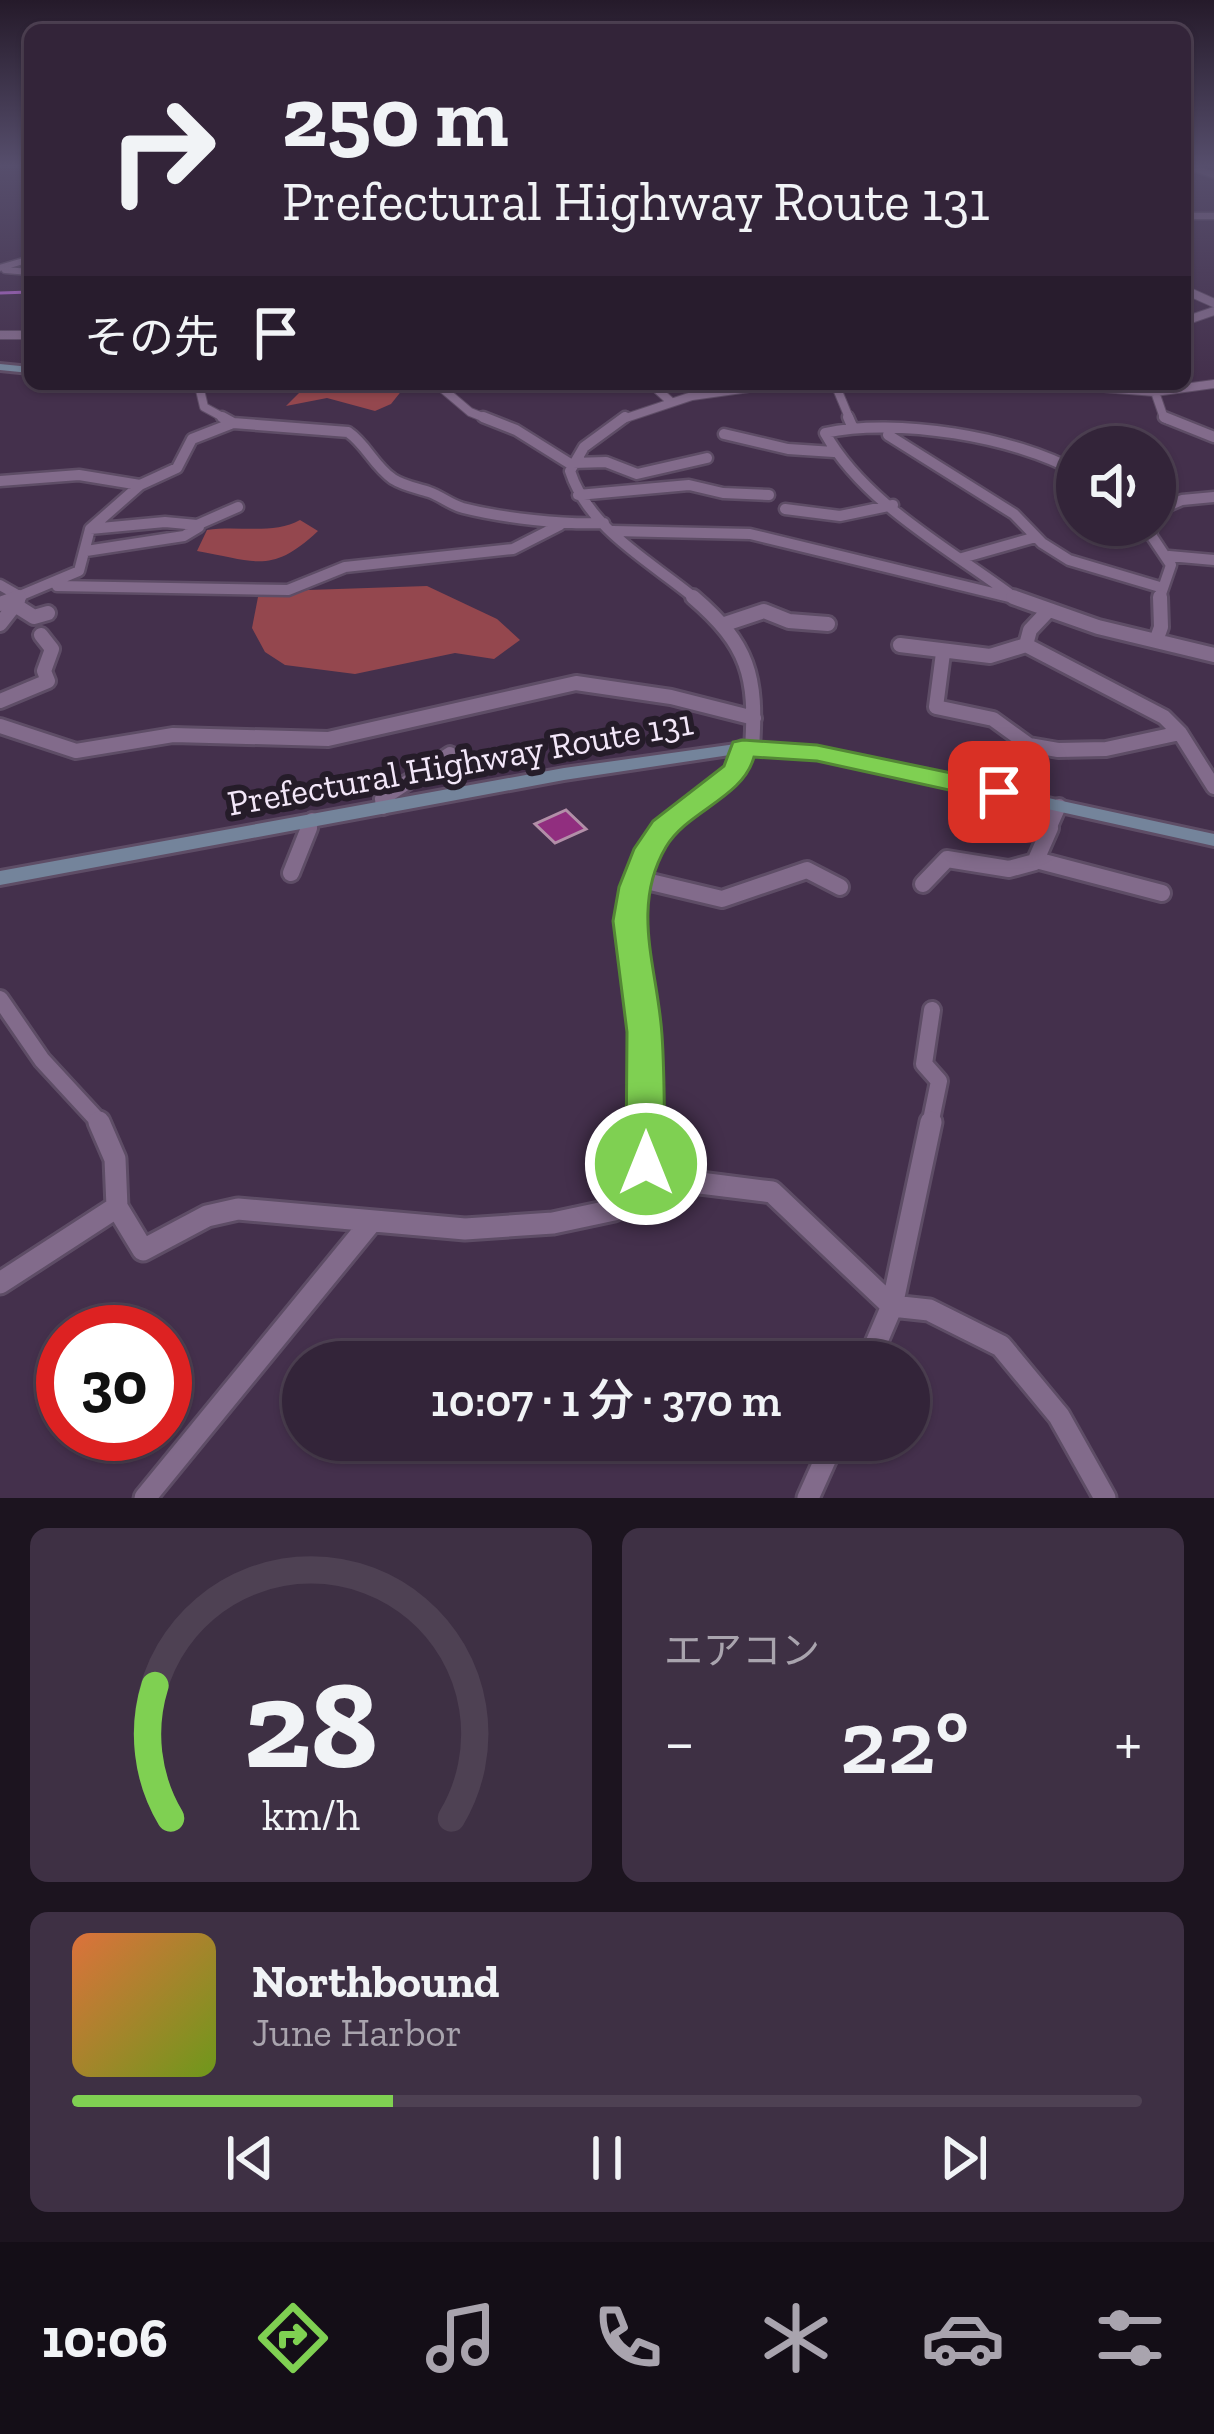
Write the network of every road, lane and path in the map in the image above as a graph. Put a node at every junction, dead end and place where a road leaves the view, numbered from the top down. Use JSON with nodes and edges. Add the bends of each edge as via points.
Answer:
{"nodes":[{"id":1,"x":200,"y":390,"type":"edge"},
{"id":2,"x":443,"y":390,"type":"edge"},
{"id":3,"x":658,"y":390,"type":"edge"},
{"id":4,"x":741,"y":390,"type":"edge"},
{"id":5,"x":838,"y":390,"type":"edge"},
{"id":6,"x":1133,"y":390,"type":"edge"},
{"id":7,"x":1168,"y":390,"type":"edge"},
{"id":8,"x":1155,"y":392,"type":"junction"},
{"id":9,"x":670,"y":401,"type":"junction"},
{"id":10,"x":233,"y":423,"type":"junction"},
{"id":11,"x":852,"y":426,"type":"junction"},
{"id":12,"x":883,"y":432,"type":"junction"},
{"id":13,"x":724,"y":434,"type":"dead end"},
{"id":14,"x":1214,"y":437,"type":"edge"},
{"id":15,"x":834,"y":452,"type":"junction"},
{"id":16,"x":707,"y":458,"type":"dead end"},
{"id":17,"x":1056,"y":461,"type":"edge"},
{"id":18,"x":572,"y":464,"type":"junction"},
{"id":19,"x":0,"y":481,"type":"edge"},
{"id":20,"x":755,"y":483,"type":"dead end"},
{"id":21,"x":140,"y":484,"type":"junction"},
{"id":22,"x":746,"y":494,"type":"junction"},
{"id":23,"x":578,"y":495,"type":"junction"},
{"id":24,"x":769,"y":495,"type":"dead end"},
{"id":25,"x":1214,"y":497,"type":"edge"},
{"id":26,"x":1176,"y":502,"type":"edge"},
{"id":27,"x":893,"y":505,"type":"junction"},
{"id":28,"x":238,"y":507,"type":"dead end"},
{"id":29,"x":784,"y":509,"type":"dead end"},
{"id":30,"x":192,"y":524,"type":"junction"},
{"id":31,"x":560,"y":525,"type":"junction"},
{"id":32,"x":609,"y":527,"type":"junction"},
{"id":33,"x":90,"y":529,"type":"junction"},
{"id":34,"x":1036,"y":537,"type":"junction"},
{"id":35,"x":1160,"y":546,"type":"edge"},
{"id":36,"x":86,"y":551,"type":"junction"},
{"id":37,"x":1169,"y":556,"type":"junction"},
{"id":38,"x":962,"y":558,"type":"junction"},
{"id":39,"x":1214,"y":560,"type":"edge"},
{"id":40,"x":0,"y":585,"type":"edge"},
{"id":41,"x":52,"y":586,"type":"junction"},
{"id":42,"x":1163,"y":588,"type":"junction"},
{"id":43,"x":1015,"y":598,"type":"junction"},
{"id":44,"x":18,"y":601,"type":"junction"},
{"id":45,"x":0,"y":604,"type":"edge"},
{"id":46,"x":1048,"y":611,"type":"junction"},
{"id":47,"x":48,"y":613,"type":"dead end"},
{"id":48,"x":0,"y":624,"type":"edge"},
{"id":49,"x":828,"y":624,"type":"dead end"},
{"id":50,"x":725,"y":625,"type":"junction"},
{"id":51,"x":41,"y":635,"type":"dead end"},
{"id":52,"x":1156,"y":641,"type":"junction"},
{"id":53,"x":899,"y":645,"type":"dead end"},
{"id":54,"x":1026,"y":645,"type":"junction"},
{"id":55,"x":943,"y":653,"type":"junction"},
{"id":56,"x":1214,"y":655,"type":"edge"},
{"id":57,"x":66,"y":675,"type":"dead end"},
{"id":58,"x":49,"y":677,"type":"junction"},
{"id":59,"x":0,"y":701,"type":"edge"},
{"id":60,"x":754,"y":718,"type":"junction"},
{"id":61,"x":0,"y":726,"type":"edge"},
{"id":62,"x":1180,"y":733,"type":"junction"},
{"id":63,"x":1029,"y":745,"type":"junction"},
{"id":64,"x":748,"y":748,"type":"junction"},
{"id":65,"x":450,"y":754,"type":"dead end"},
{"id":66,"x":1214,"y":787,"type":"edge"},
{"id":67,"x":999,"y":792,"type":"junction"},
{"id":68,"x":1059,"y":806,"type":"junction"},
{"id":69,"x":383,"y":807,"type":"junction"},
{"id":70,"x":312,"y":820,"type":"junction"},
{"id":71,"x":1214,"y":840,"type":"edge"},
{"id":72,"x":1036,"y":860,"type":"junction"},
{"id":73,"x":291,"y":873,"type":"dead end"},
{"id":74,"x":0,"y":878,"type":"edge"},
{"id":75,"x":638,"y":879,"type":"junction"},
{"id":76,"x":922,"y":884,"type":"dead end"},
{"id":77,"x":840,"y":887,"type":"dead end"},
{"id":78,"x":1162,"y":892,"type":"dead end"},
{"id":79,"x":0,"y":999,"type":"edge"},
{"id":80,"x":932,"y":1010,"type":"dead end"},
{"id":81,"x":659,"y":1185,"type":"junction"},
{"id":82,"x":118,"y":1207,"type":"junction"},
{"id":83,"x":371,"y":1222,"type":"junction"},
{"id":84,"x":0,"y":1283,"type":"edge"},
{"id":85,"x":892,"y":1306,"type":"junction"},
{"id":86,"x":877,"y":1341,"type":"edge"},
{"id":87,"x":825,"y":1461,"type":"edge"},
{"id":88,"x":145,"y":1498,"type":"edge"},
{"id":89,"x":808,"y":1498,"type":"edge"},
{"id":90,"x":1105,"y":1498,"type":"edge"}],
"edges":[{"from":1,"to":10,"type":"street","via":[[204,407]]},
{"from":2,"to":18,"type":"street"},
{"from":3,"to":9,"type":"street"},
{"from":4,"to":9,"type":"street"},
{"from":5,"to":11,"type":"street"},
{"from":6,"to":8,"type":"street"},
{"from":7,"to":8,"type":"street"},
{"from":8,"to":14,"type":"street","via":[[1164,418]]},
{"from":9,"to":18,"type":"street","via":[[622,419]]},
{"from":10,"to":21,"type":"street","via":[[192,439],[177,468]]},
{"from":10,"to":31,"type":"street","via":[[348,431],[398,483],[475,514]]},
{"from":11,"to":12,"type":"street"},
{"from":11,"to":15,"type":"street","via":[[825,433]]},
{"from":12,"to":17,"type":"street","via":[[972,437]]},
{"from":12,"to":34,"type":"street","via":[[1014,514]]},
{"from":13,"to":15,"type":"street"},
{"from":15,"to":27,"type":"street"},
{"from":16,"to":18,"type":"street","via":[[638,474],[606,462]]},
{"from":18,"to":23,"type":"street"},
{"from":19,"to":21,"type":"street","via":[[79,475]]},
{"from":20,"to":22,"type":"street"},
{"from":21,"to":33,"type":"street"},
{"from":22,"to":23,"type":"street","via":[[689,484]]},
{"from":22,"to":24,"type":"street"},
{"from":23,"to":32,"type":"street"},
{"from":25,"to":26,"type":"street"},
{"from":27,"to":29,"type":"street","via":[[843,518]]},
{"from":27,"to":38,"type":"street"},
{"from":28,"to":30,"type":"street"},
{"from":30,"to":33,"type":"street"},
{"from":30,"to":36,"type":"street","via":[[201,528]]},
{"from":31,"to":32,"type":"street"},
{"from":31,"to":41,"type":"street","via":[[513,549],[345,567],[287,590]]},
{"from":32,"to":43,"type":"street","via":[[750,534]]},
{"from":32,"to":50,"type":"street"},
{"from":33,"to":36,"type":"street"},
{"from":34,"to":38,"type":"street"},
{"from":34,"to":42,"type":"street","via":[[1069,560]]},
{"from":35,"to":37,"type":"street"},
{"from":36,"to":41,"type":"street","via":[[79,571]]},
{"from":37,"to":39,"type":"street"},
{"from":37,"to":42,"type":"street"},
{"from":38,"to":43,"type":"street"},
{"from":40,"to":44,"type":"street"},
{"from":41,"to":44,"type":"street"},
{"from":42,"to":52,"type":"street"},
{"from":43,"to":46,"type":"street"},
{"from":44,"to":45,"type":"street"},
{"from":44,"to":47,"type":"street","via":[[34,617]]},
{"from":44,"to":48,"type":"street"},
{"from":46,"to":52,"type":"street"},
{"from":46,"to":54,"type":"street"},
{"from":49,"to":50,"type":"street","via":[[764,611]]},
{"from":50,"to":60,"type":"street","via":[[750,668]]},
{"from":51,"to":58,"type":"street","via":[[52,650]]},
{"from":52,"to":56,"type":"street"},
{"from":53,"to":55,"type":"street"},
{"from":54,"to":55,"type":"street","via":[[990,656]]},
{"from":54,"to":62,"type":"street"},
{"from":55,"to":63,"type":"street","via":[[936,707],[993,719]]},
{"from":57,"to":58,"type":"street"},
{"from":58,"to":59,"type":"street"},
{"from":60,"to":61,"type":"street","via":[[577,683],[328,739],[173,735],[76,751]]},
{"from":60,"to":64,"type":"street"},
{"from":62,"to":63,"type":"street","via":[[1092,750]]},
{"from":62,"to":66,"type":"street"},
{"from":63,"to":67,"type":"street"},
{"from":64,"to":67,"type":"main road","name":"Prefectural Highway Route 131","via":[[817,753]]},
{"from":64,"to":69,"type":"main road","name":"Prefectural Highway Route 131"},
{"from":64,"to":75,"type":"street","via":[[737,770],[658,835]]},
{"from":65,"to":69,"type":"street","via":[[382,799]]},
{"from":67,"to":68,"type":"main road","name":"Prefectural Highway Route 131"},
{"from":68,"to":71,"type":"main road","name":"Prefectural Highway Route 131"},
{"from":68,"to":72,"type":"street"},
{"from":69,"to":70,"type":"main road","name":"Prefectural Highway Route 131"},
{"from":70,"to":73,"type":"street"},
{"from":70,"to":74,"type":"main road","name":"Prefectural Highway Route 131"},
{"from":72,"to":76,"type":"street","via":[[1009,869],[947,859]]},
{"from":72,"to":78,"type":"street"},
{"from":75,"to":77,"type":"street","via":[[722,899],[808,870]]},
{"from":75,"to":81,"type":"street","via":[[629,921],[645,1032],[646,1164]]},
{"from":79,"to":82,"type":"street","via":[[106,1129]]},
{"from":80,"to":85,"type":"street","via":[[924,1064],[939,1081]]},
{"from":81,"to":83,"type":"street","via":[[614,1210],[553,1223]]},
{"from":81,"to":85,"type":"street","via":[[772,1192]]},
{"from":82,"to":83,"type":"street","via":[[143,1250],[238,1209]]},
{"from":82,"to":84,"type":"street"},
{"from":83,"to":88,"type":"street"},
{"from":85,"to":86,"type":"street"},
{"from":85,"to":90,"type":"street","via":[[929,1310],[1001,1346],[1059,1416]]},
{"from":87,"to":89,"type":"street"}]}
